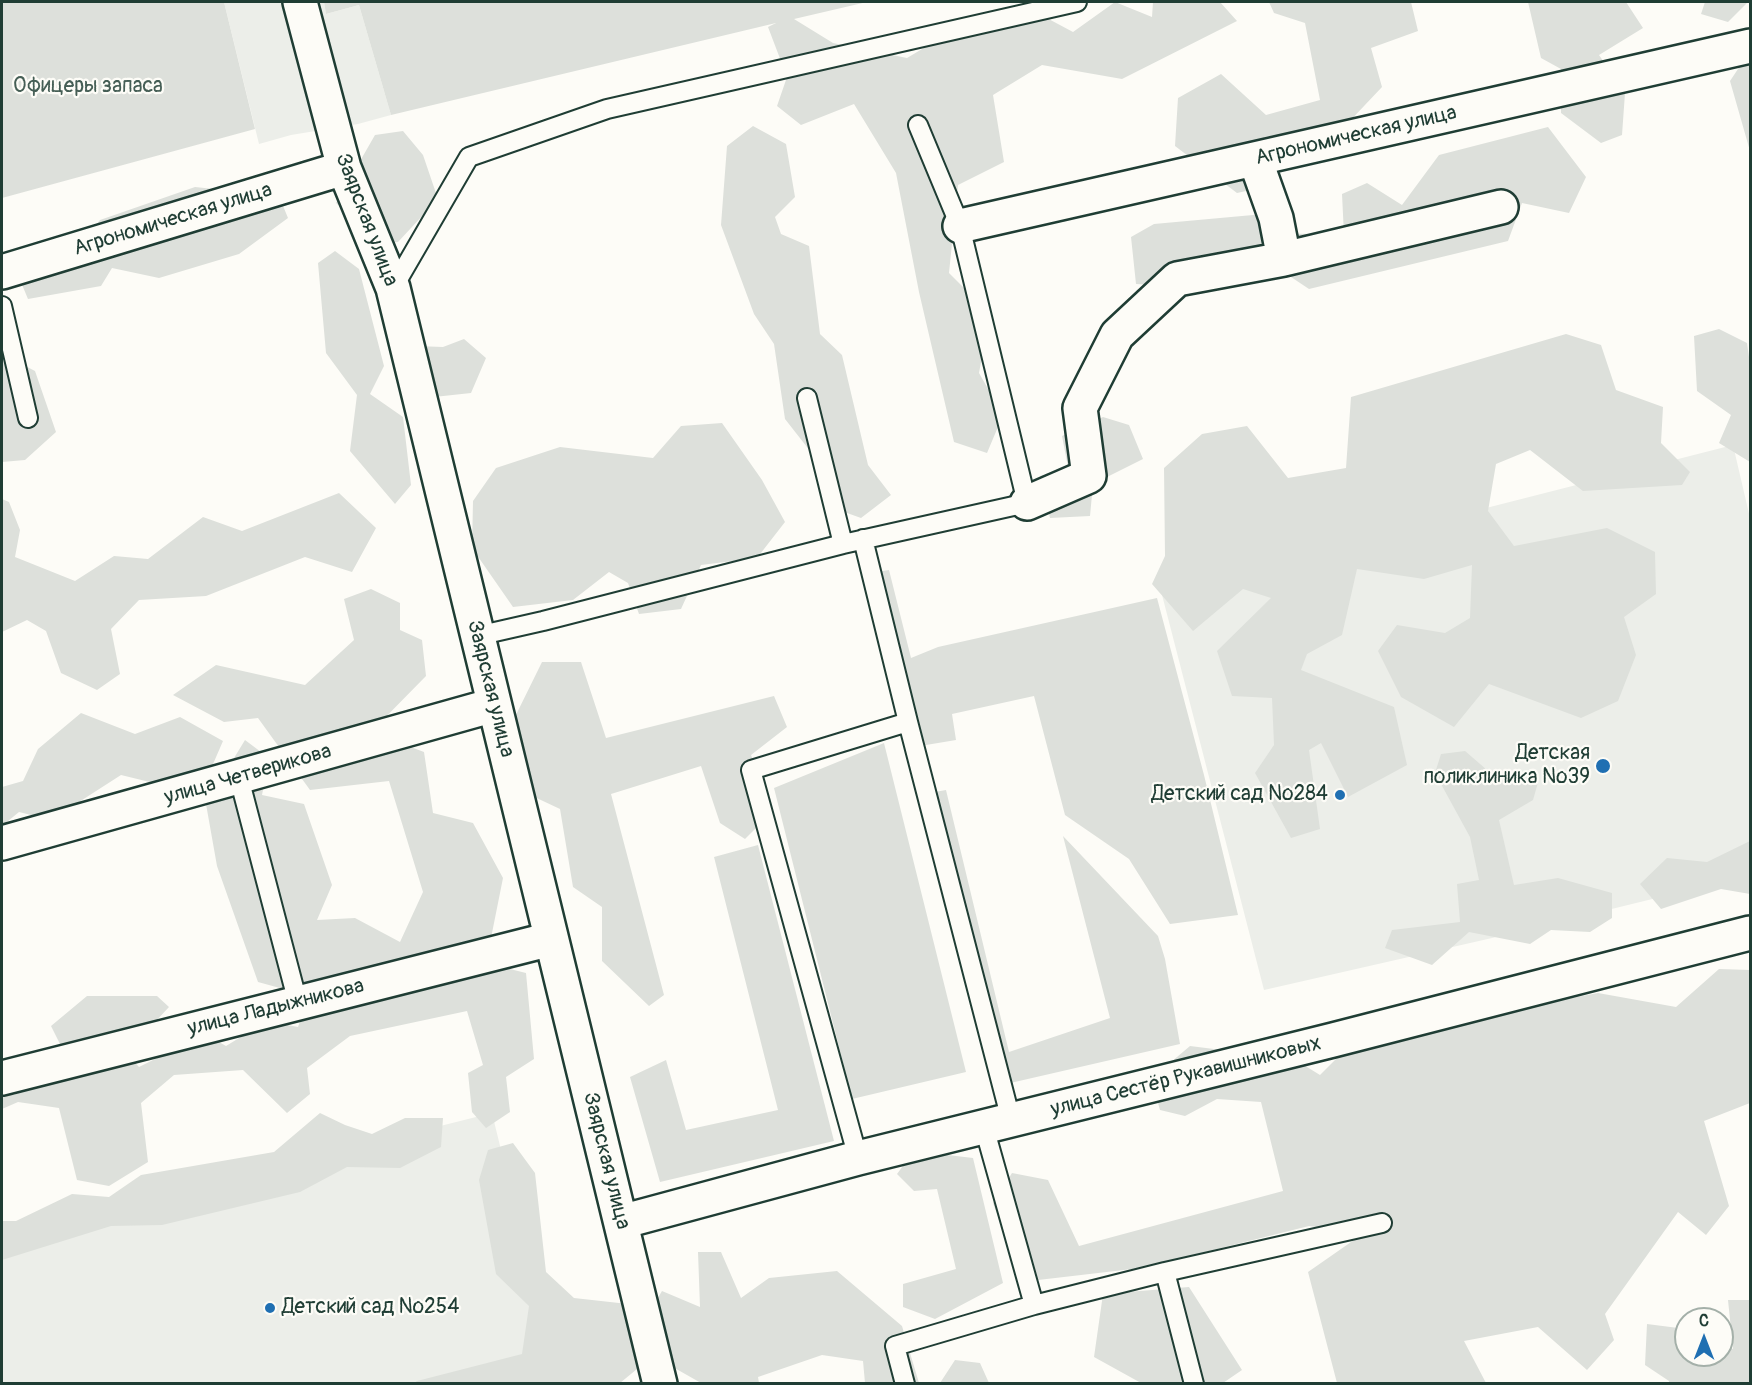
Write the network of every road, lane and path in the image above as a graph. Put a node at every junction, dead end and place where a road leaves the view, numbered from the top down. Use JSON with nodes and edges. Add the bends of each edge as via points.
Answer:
{"nodes":[{"id":1,"x":300,"y":2,"type":"edge"},
{"id":2,"x":1077,"y":2,"type":"edge"},
{"id":3,"x":1750,"y":46,"type":"edge"},
{"id":4,"x":918,"y":125,"type":"dead end"},
{"id":5,"x":1255,"y":159,"type":"junction"},
{"id":6,"x":344,"y":168,"type":"junction"},
{"id":7,"x":1501,"y":207,"type":"dead end"},
{"id":8,"x":960,"y":226,"type":"junction"},
{"id":9,"x":1284,"y":259,"type":"junction"},
{"id":10,"x":2,"y":272,"type":"edge"},
{"id":11,"x":393,"y":288,"type":"junction"},
{"id":12,"x":2,"y":306,"type":"edge"},
{"id":13,"x":807,"y":398,"type":"dead end"},
{"id":14,"x":28,"y":418,"type":"dead end"},
{"id":15,"x":1027,"y":503,"type":"junction"},
{"id":16,"x":864,"y":539,"type":"junction"},
{"id":17,"x":843,"y":544,"type":"junction"},
{"id":18,"x":477,"y":636,"type":"junction"},
{"id":19,"x":494,"y":705,"type":"junction"},
{"id":20,"x":908,"y":722,"type":"junction"},
{"id":21,"x":239,"y":778,"type":"junction"},
{"id":22,"x":2,"y":843,"type":"edge"},
{"id":23,"x":1750,"y":933,"type":"edge"},
{"id":24,"x":550,"y":939,"type":"junction"},
{"id":25,"x":298,"y":1003,"type":"junction"},
{"id":26,"x":2,"y":1078,"type":"edge"},
{"id":27,"x":997,"y":1124,"type":"junction"},
{"id":28,"x":858,"y":1158,"type":"junction"},
{"id":29,"x":621,"y":1222,"type":"junction"},
{"id":30,"x":1382,"y":1223,"type":"dead end"},
{"id":31,"x":1165,"y":1272,"type":"junction"},
{"id":32,"x":1034,"y":1305,"type":"junction"},
{"id":33,"x":660,"y":1383,"type":"edge"},
{"id":34,"x":905,"y":1383,"type":"edge"},
{"id":35,"x":1194,"y":1383,"type":"edge"}],
"edges":[{"from":1,"to":6,"type":"street","name":"Заярская улица"},
{"from":2,"to":11,"type":"lane","via":[[607,109],[469,157]]},
{"from":3,"to":5,"type":"street","name":"Агрономическая улица"},
{"from":4,"to":8,"type":"lane"},
{"from":5,"to":8,"type":"street","name":"Агрономическая улица"},
{"from":5,"to":9,"type":"street","via":[[1276,218]]},
{"from":6,"to":10,"type":"street","name":"Агрономическая улица"},
{"from":6,"to":11,"type":"street","name":"Заярская улица"},
{"from":7,"to":9,"type":"street"},
{"from":8,"to":15,"type":"lane"},
{"from":9,"to":15,"type":"street","via":[[1178,279],[1117,335],[1080,408],[1089,476]]},
{"from":11,"to":18,"type":"street","name":"Заярская улица"},
{"from":12,"to":14,"type":"lane"},
{"from":13,"to":17,"type":"lane"},
{"from":15,"to":16,"type":"lane"},
{"from":16,"to":17,"type":"lane"},
{"from":16,"to":20,"type":"lane"},
{"from":17,"to":18,"type":"lane"},
{"from":18,"to":19,"type":"street","name":"Заярская улица"},
{"from":19,"to":21,"type":"street","name":"улица Четверикова"},
{"from":19,"to":24,"type":"street","name":"Заярская улица"},
{"from":20,"to":27,"type":"lane"},
{"from":20,"to":28,"type":"lane","via":[[751,770]]},
{"from":21,"to":22,"type":"street","name":"улица Четверикова"},
{"from":21,"to":25,"type":"lane"},
{"from":23,"to":27,"type":"street","name":"улица Сестёр Рукавишниковых"},
{"from":24,"to":25,"type":"street","name":"улица Ладыжникова"},
{"from":24,"to":29,"type":"street","name":"Заярская улица"},
{"from":25,"to":26,"type":"street","name":"улица Ладыжникова"},
{"from":27,"to":28,"type":"street","name":"улица Сестёр Рукавишниковых"},
{"from":27,"to":32,"type":"lane"},
{"from":28,"to":29,"type":"street","name":"улица Сестёр Рукавишниковых"},
{"from":29,"to":33,"type":"street","name":"Заярская улица"},
{"from":30,"to":31,"type":"lane"},
{"from":31,"to":32,"type":"lane"},
{"from":31,"to":35,"type":"lane"},
{"from":32,"to":34,"type":"lane","via":[[895,1346]]}]}
